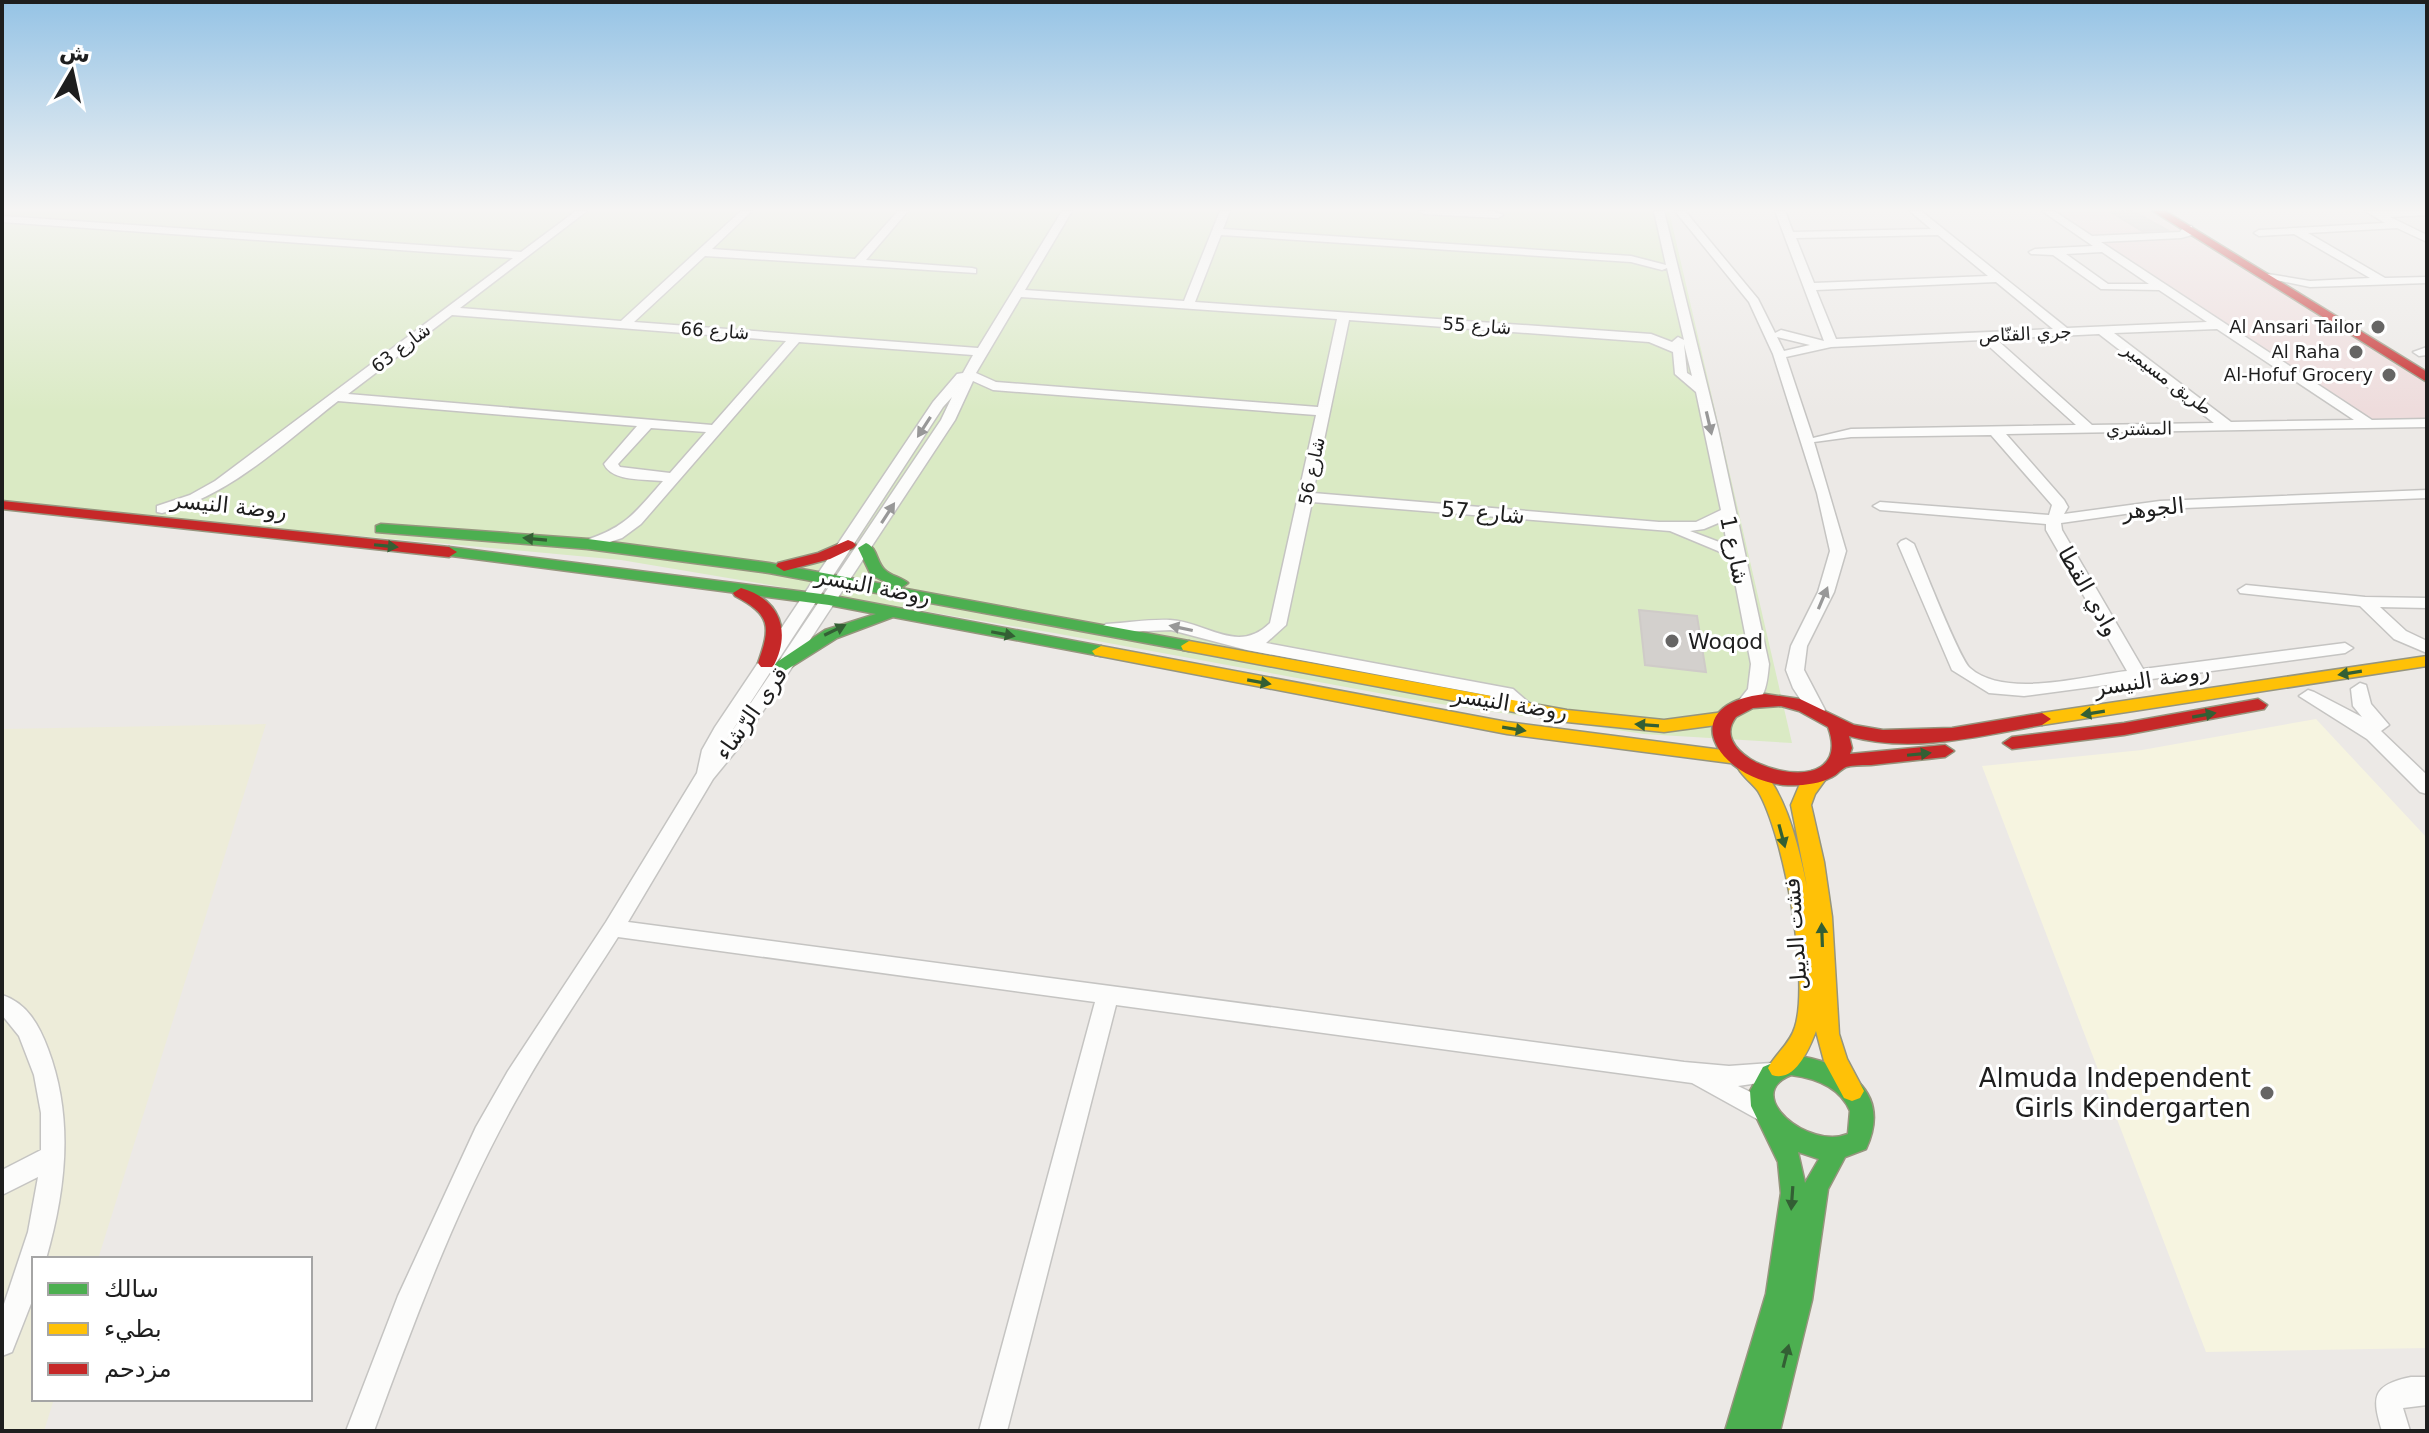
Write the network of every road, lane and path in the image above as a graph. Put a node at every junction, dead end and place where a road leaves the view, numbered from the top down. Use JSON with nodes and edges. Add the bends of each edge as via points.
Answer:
{"nodes":[{"id":1,"x":492,"y":278,"type":"edge"},
{"id":2,"x":674,"y":278,"type":"edge"},
{"id":3,"x":1026,"y":278,"type":"edge"},
{"id":4,"x":1199,"y":278,"type":"edge"},
{"id":5,"x":1664,"y":278,"type":"edge"},
{"id":6,"x":1674,"y":278,"type":"edge"},
{"id":7,"x":1736,"y":278,"type":"edge"},
{"id":8,"x":1806,"y":278,"type":"edge"},
{"id":9,"x":2092,"y":278,"type":"edge"},
{"id":10,"x":2147,"y":278,"type":"edge"},
{"id":11,"x":2271,"y":278,"type":"edge"},
{"id":12,"x":2378,"y":278,"type":"edge"},
{"id":13,"x":1997,"y":279,"type":"joint"},
{"id":14,"x":2427,"y":280,"type":"edge"},
{"id":15,"x":2384,"y":281,"type":"junction"},
{"id":16,"x":1809,"y":287,"type":"junction"},
{"id":17,"x":2160,"y":287,"type":"junction"},
{"id":18,"x":2302,"y":288,"type":"junction"},
{"id":19,"x":1748,"y":292,"type":"junction"},
{"id":20,"x":1017,"y":293,"type":"junction"},
{"id":21,"x":1188,"y":306,"type":"junction"},
{"id":22,"x":448,"y":311,"type":"junction"},
{"id":23,"x":1344,"y":316,"type":"junction"},
{"id":24,"x":625,"y":324,"type":"junction"},
{"id":25,"x":2218,"y":325,"type":"junction"},
{"id":26,"x":1675,"y":331,"type":"junction"},
{"id":27,"x":2103,"y":331,"type":"junction"},
{"id":28,"x":2064,"y":332,"type":"junction"},
{"id":29,"x":1781,"y":334,"type":"junction"},
{"id":30,"x":1985,"y":336,"type":"junction"},
{"id":31,"x":796,"y":337,"type":"junction"},
{"id":32,"x":1651,"y":338,"type":"junction"},
{"id":33,"x":1826,"y":343,"type":"junction"},
{"id":34,"x":1679,"y":350,"type":"junction"},
{"id":35,"x":981,"y":352,"type":"junction"},
{"id":36,"x":1788,"y":354,"type":"junction"},
{"id":37,"x":971,"y":370,"type":"junction"},
{"id":38,"x":2427,"y":378,"type":"edge"},
{"id":39,"x":993,"y":386,"type":"junction"},
{"id":40,"x":1702,"y":391,"type":"junction"},
{"id":41,"x":336,"y":397,"type":"junction"},
{"id":42,"x":1324,"y":412,"type":"junction"},
{"id":43,"x":948,"y":420,"type":"junction"},
{"id":44,"x":648,"y":423,"type":"junction"},
{"id":45,"x":2427,"y":423,"type":"edge"},
{"id":46,"x":2369,"y":424,"type":"junction"},
{"id":47,"x":2230,"y":428,"type":"junction"},
{"id":48,"x":716,"y":429,"type":"junction"},
{"id":49,"x":2090,"y":430,"type":"junction"},
{"id":50,"x":1995,"y":431,"type":"junction"},
{"id":51,"x":1821,"y":432,"type":"junction"},
{"id":52,"x":673,"y":478,"type":"junction"},
{"id":53,"x":220,"y":484,"type":"junction"},
{"id":54,"x":1824,"y":493,"type":"junction"},
{"id":55,"x":2,"y":494,"type":"edge"},
{"id":56,"x":2427,"y":494,"type":"edge"},
{"id":57,"x":1307,"y":497,"type":"junction"},
{"id":58,"x":2,"y":505,"type":"edge"},
{"id":59,"x":1880,"y":506,"type":"dead end"},
{"id":60,"x":162,"y":509,"type":"junction"},
{"id":61,"x":205,"y":513,"type":"junction"},
{"id":62,"x":1727,"y":513,"type":"junction"},
{"id":63,"x":2053,"y":520,"type":"junction"},
{"id":64,"x":636,"y":521,"type":"junction"},
{"id":65,"x":1659,"y":527,"type":"junction"},
{"id":66,"x":588,"y":544,"type":"junction"},
{"id":67,"x":1906,"y":544,"type":"dead end"},
{"id":68,"x":857,"y":546,"type":"junction"},
{"id":69,"x":639,"y":550,"type":"junction"},
{"id":70,"x":1735,"y":553,"type":"junction"},
{"id":71,"x":562,"y":564,"type":"junction"},
{"id":72,"x":769,"y":568,"type":"junction"},
{"id":73,"x":719,"y":584,"type":"junction"},
{"id":74,"x":826,"y":589,"type":"junction"},
{"id":75,"x":2246,"y":590,"type":"dead end"},
{"id":76,"x":2365,"y":602,"type":"junction"},
{"id":77,"x":2427,"y":603,"type":"edge"},
{"id":78,"x":895,"y":614,"type":"junction"},
{"id":79,"x":1022,"y":615,"type":"junction"},
{"id":80,"x":1278,"y":625,"type":"junction"},
{"id":81,"x":1105,"y":629,"type":"junction"},
{"id":82,"x":2400,"y":635,"type":"junction"},
{"id":83,"x":1247,"y":645,"type":"junction"},
{"id":84,"x":2345,"y":648,"type":"dead end"},
{"id":85,"x":2427,"y":648,"type":"edge"},
{"id":86,"x":1306,"y":656,"type":"junction"},
{"id":87,"x":2427,"y":661,"type":"edge"},
{"id":88,"x":775,"y":664,"type":"junction"},
{"id":89,"x":2402,"y":666,"type":"junction"},
{"id":90,"x":2139,"y":677,"type":"junction"},
{"id":91,"x":2427,"y":680,"type":"edge"},
{"id":92,"x":2360,"y":689,"type":"junction"},
{"id":93,"x":2308,"y":696,"type":"junction"},
{"id":94,"x":1745,"y":704,"type":"junction"},
{"id":95,"x":1527,"y":709,"type":"junction"},
{"id":96,"x":1816,"y":710,"type":"junction"},
{"id":97,"x":1724,"y":718,"type":"junction"},
{"id":98,"x":1836,"y":725,"type":"junction"},
{"id":99,"x":1730,"y":757,"type":"junction"},
{"id":100,"x":1841,"y":761,"type":"junction"},
{"id":101,"x":1747,"y":768,"type":"junction"},
{"id":102,"x":2427,"y":772,"type":"edge"},
{"id":103,"x":1819,"y":776,"type":"junction"},
{"id":104,"x":2427,"y":787,"type":"edge"},
{"id":105,"x":613,"y":928,"type":"junction"},
{"id":106,"x":1108,"y":994,"type":"junction"},
{"id":107,"x":2,"y":1004,"type":"edge"},
{"id":108,"x":1775,"y":1070,"type":"junction"},
{"id":109,"x":1684,"y":1072,"type":"junction"},
{"id":110,"x":1852,"y":1091,"type":"junction"},
{"id":111,"x":1769,"y":1118,"type":"junction"},
{"id":112,"x":1836,"y":1151,"type":"junction"},
{"id":113,"x":52,"y":1157,"type":"junction"},
{"id":114,"x":2,"y":1183,"type":"edge"},
{"id":115,"x":34,"y":1257,"type":"edge"},
{"id":116,"x":32,"y":1263,"type":"edge"},
{"id":117,"x":2,"y":1342,"type":"edge"},
{"id":118,"x":2427,"y":1391,"type":"edge"},
{"id":119,"x":360,"y":1431,"type":"edge"},
{"id":120,"x":993,"y":1431,"type":"edge"},
{"id":121,"x":1739,"y":1431,"type":"edge"},
{"id":122,"x":1766,"y":1431,"type":"edge"},
{"id":123,"x":2396,"y":1431,"type":"edge"}],
"edges":[{"from":1,"to":22,"type":"street","name":"شارع 63"},
{"from":2,"to":24,"type":"street"},
{"from":3,"to":20,"type":"street"},
{"from":4,"to":21,"type":"street"},
{"from":5,"to":26,"type":"street","name":"شارع 1"},
{"from":6,"to":40,"type":"street","name":"شارع 1"},
{"from":7,"to":19,"type":"street"},
{"from":8,"to":16,"type":"street"},
{"from":9,"to":17,"type":"street","via":[[2105,287]]},
{"from":10,"to":17,"type":"street"},
{"from":11,"to":18,"type":"street"},
{"from":12,"to":15,"type":"street"},
{"from":13,"to":16,"type":"street"},
{"from":13,"to":28,"type":"street"},
{"from":14,"to":15,"type":"street"},
{"from":15,"to":18,"type":"street"},
{"from":16,"to":33,"type":"street"},
{"from":17,"to":25,"type":"street"},
{"from":18,"to":38,"type":"street"},
{"from":19,"to":29,"type":"street","via":[[1767,307]]},
{"from":19,"to":54,"type":"street","via":[[1779,354]]},
{"from":20,"to":21,"type":"street","name":"شارع 55"},
{"from":20,"to":35,"type":"street"},
{"from":21,"to":23,"type":"street","name":"شارع 55"},
{"from":22,"to":24,"type":"street","name":"شارع 66"},
{"from":22,"to":41,"type":"street","name":"شارع 63"},
{"from":23,"to":32,"type":"street","name":"شارع 55"},
{"from":23,"to":42,"type":"street","name":"شارع 56"},
{"from":24,"to":31,"type":"street","name":"شارع 66"},
{"from":25,"to":27,"type":"street","name":"جري القنّاص"},
{"from":25,"to":46,"type":"street"},
{"from":26,"to":32,"type":"street","name":"شارع 55"},
{"from":26,"to":34,"type":"street","name":"شارع 1"},
{"from":27,"to":28,"type":"street","name":"جري القنّاص"},
{"from":27,"to":47,"type":"street","name":"طريق مسيمير"},
{"from":28,"to":30,"type":"street","name":"جري القنّاص"},
{"from":29,"to":33,"type":"street","name":"جري القنّاص"},
{"from":29,"to":36,"type":"street"},
{"from":30,"to":33,"type":"street","name":"جري القنّاص"},
{"from":30,"to":49,"type":"street"},
{"from":31,"to":35,"type":"street","name":"شارع 66"},
{"from":31,"to":48,"type":"street"},
{"from":32,"to":34,"type":"street","name":"شارع 55"},
{"from":33,"to":36,"type":"street","name":"جري القنّاص"},
{"from":34,"to":40,"type":"street","name":"شارع 1","via":[[1681,374]]},
{"from":35,"to":37,"type":"street"},
{"from":36,"to":51,"type":"street"},
{"from":37,"to":39,"type":"street"},
{"from":37,"to":43,"type":"street"},
{"from":37,"to":68,"type":"street","one_way":true,"via":[[938,405]]},
{"from":39,"to":42,"type":"street"},
{"from":39,"to":43,"type":"street","via":[[972,393],[960,413]]},
{"from":40,"to":62,"type":"street","name":"شارع 1","one_way":true},
{"from":41,"to":44,"type":"street"},
{"from":41,"to":53,"type":"street","name":"شارع 63"},
{"from":42,"to":57,"type":"street","name":"شارع 56"},
{"from":68,"to":43,"type":"street","one_way":true},
{"from":44,"to":48,"type":"street"},
{"from":44,"to":52,"type":"street","via":[[611,464],[614,471]]},
{"from":45,"to":46,"type":"street","name":"المشتري"},
{"from":46,"to":47,"type":"street","name":"المشتري"},
{"from":47,"to":49,"type":"street","name":"المشتري"},
{"from":48,"to":52,"type":"street"},
{"from":49,"to":50,"type":"street","name":"المشتري"},
{"from":50,"to":51,"type":"street","name":"المشتري"},
{"from":50,"to":63,"type":"street","name":"وادي القطا","via":[[2059,503]]},
{"from":51,"to":54,"type":"street","via":[[1830,477]]},
{"from":52,"to":64,"type":"street"},
{"from":53,"to":60,"type":"street","name":"شارع 63"},
{"from":53,"to":61,"type":"street","name":"شارع 63","via":[[205,501]]},
{"from":96,"to":54,"type":"street","one_way":true,"via":[[1795,670],[1799,646],[1826,592],[1838,551]]},
{"from":55,"to":60,"type":"street","name":"روضة النيسر"},
{"from":56,"to":63,"type":"street","name":"الجوهر","via":[[2160,505]]},
{"from":57,"to":65,"type":"street","name":"شارع 57"},
{"from":57,"to":80,"type":"street","name":"شارع 56"},
{"from":58,"to":71,"type":"street","name":"روضة النيسر","one_way":true},
{"from":59,"to":63,"type":"street","name":"الجوهر"},
{"from":60,"to":61,"type":"street","name":"روضة النيسر"},
{"from":66,"to":61,"type":"street","name":"روضة النيسر","one_way":true},
{"from":62,"to":65,"type":"street","name":"شارع 57","via":[[1699,526]]},
{"from":62,"to":70,"type":"street","name":"شارع 1"},
{"from":63,"to":90,"type":"street","name":"وادي القطا"},
{"from":64,"to":66,"type":"street","via":[[617,535]]},
{"from":64,"to":69,"type":"street","via":[[629,537]]},
{"from":65,"to":70,"type":"street","name":"شارع 57"},
{"from":66,"to":69,"type":"street","name":"روضة النيسر"},
{"from":67,"to":90,"type":"street","via":[[1961,670],[1973,680],[2008,691]]},
{"from":68,"to":72,"type":"street"},
{"from":68,"to":74,"type":"street","name":"قرى الرّشاء"},
{"from":68,"to":79,"type":"street","via":[[882,578],[995,602]]},
{"from":69,"to":72,"type":"street","name":"روضة النيسر"},
{"from":70,"to":94,"type":"street","name":"شارع 1","via":[[1760,664],[1757,691]]},
{"from":71,"to":73,"type":"street","name":"روضة النيسر"},
{"from":71,"to":74,"type":"street","via":[[627,561]]},
{"from":72,"to":74,"type":"street","name":"روضة النيسر"},
{"from":73,"to":74,"type":"street","name":"روضة النيسر"},
{"from":73,"to":88,"type":"street","via":[[756,599],[773,613],[778,631]]},
{"from":74,"to":78,"type":"street","name":"روضة النيسر"},
{"from":74,"to":79,"type":"street","name":"روضة النيسر"},
{"from":74,"to":88,"type":"street","name":"قرى الرّشاء"},
{"from":75,"to":76,"type":"street"},
{"from":76,"to":77,"type":"street"},
{"from":76,"to":82,"type":"street"},
{"from":88,"to":78,"type":"street","one_way":true,"via":[[829,632]]},
{"from":78,"to":99,"type":"street","name":"روضة النيسر","one_way":true,"via":[[1507,728]]},
{"from":79,"to":81,"type":"street","name":"روضة النيسر"},
{"from":80,"to":83,"type":"street"},
{"from":80,"to":86,"type":"street"},
{"from":83,"to":81,"type":"street","one_way":true,"via":[[1171,625]]},
{"from":81,"to":95,"type":"street","name":"روضة النيسر"},
{"from":82,"to":85,"type":"street"},
{"from":82,"to":89,"type":"street","via":[[2406,651]]},
{"from":83,"to":86,"type":"street"},
{"from":84,"to":90,"type":"street"},
{"from":86,"to":95,"type":"street","via":[[1507,693]]},
{"from":87,"to":89,"type":"street","name":"روضة النيسر"},
{"from":88,"to":105,"type":"street","name":"قرى الرّشاء","via":[[727,753],[706,774]]},
{"from":89,"to":98,"type":"street","name":"روضة النيسر","one_way":true,"via":[[1933,736],[1895,736]]},
{"from":91,"to":92,"type":"street","name":"روضة النيسر"},
{"from":92,"to":93,"type":"street","name":"روضة النيسر"},
{"from":92,"to":102,"type":"street","via":[[2359,700],[2368,714]]},
{"from":100,"to":93,"type":"street","name":"روضة النيسر","one_way":true,"via":[[2124,729]]},
{"from":93,"to":104,"type":"street","via":[[2361,722]]},
{"from":94,"to":96,"type":"street","via":[[1778,698]]},
{"from":94,"to":97,"type":"street"},
{"from":97,"to":95,"type":"street","name":"روضة النيسر","one_way":true,"via":[[1664,726]]},
{"from":96,"to":98,"type":"street"},
{"from":97,"to":99,"type":"street","via":[[1720,730]]},
{"from":98,"to":100,"type":"street","via":[[1845,749]]},
{"from":99,"to":101,"type":"street"},
{"from":100,"to":103,"type":"street"},
{"from":101,"to":103,"type":"street","via":[[1785,779]]},
{"from":101,"to":108,"type":"street","name":"فشت الديبل","one_way":true,"via":[[1774,805],[1807,961],[1809,1017],[1797,1050]]},
{"from":110,"to":103,"type":"street","name":"فشت الديبل","one_way":true,"via":[[1828,1034],[1821,917],[1801,805]]},
{"from":105,"to":106,"type":"street"},
{"from":105,"to":119,"type":"street","name":"قرى الرّشاء","via":[[485,1135],[407,1305]]},
{"from":106,"to":109,"type":"street"},
{"from":106,"to":120,"type":"street"},
{"from":107,"to":113,"type":"street","via":[[14,1009],[27,1028],[45,1073]]},
{"from":108,"to":109,"type":"street","via":[[1729,1076]]},
{"from":108,"to":110,"type":"street","via":[[1791,1065],[1817,1068]]},
{"from":108,"to":111,"type":"street","via":[[1761,1096]]},
{"from":109,"to":111,"type":"street"},
{"from":110,"to":112,"type":"street","via":[[1864,1113],[1862,1134]]},
{"from":111,"to":112,"type":"street","via":[[1809,1148]]},
{"from":111,"to":121,"type":"street","one_way":true,"via":[[1790,1162],[1794,1193],[1779,1294]]},
{"from":122,"to":112,"type":"street","one_way":true,"via":[[1799,1300],[1816,1187]]},
{"from":113,"to":114,"type":"street"},
{"from":113,"to":115,"type":"street"},
{"from":116,"to":117,"type":"street"},
{"from":118,"to":123,"type":"street","via":[[2407,1391],[2388,1403]]}]}
